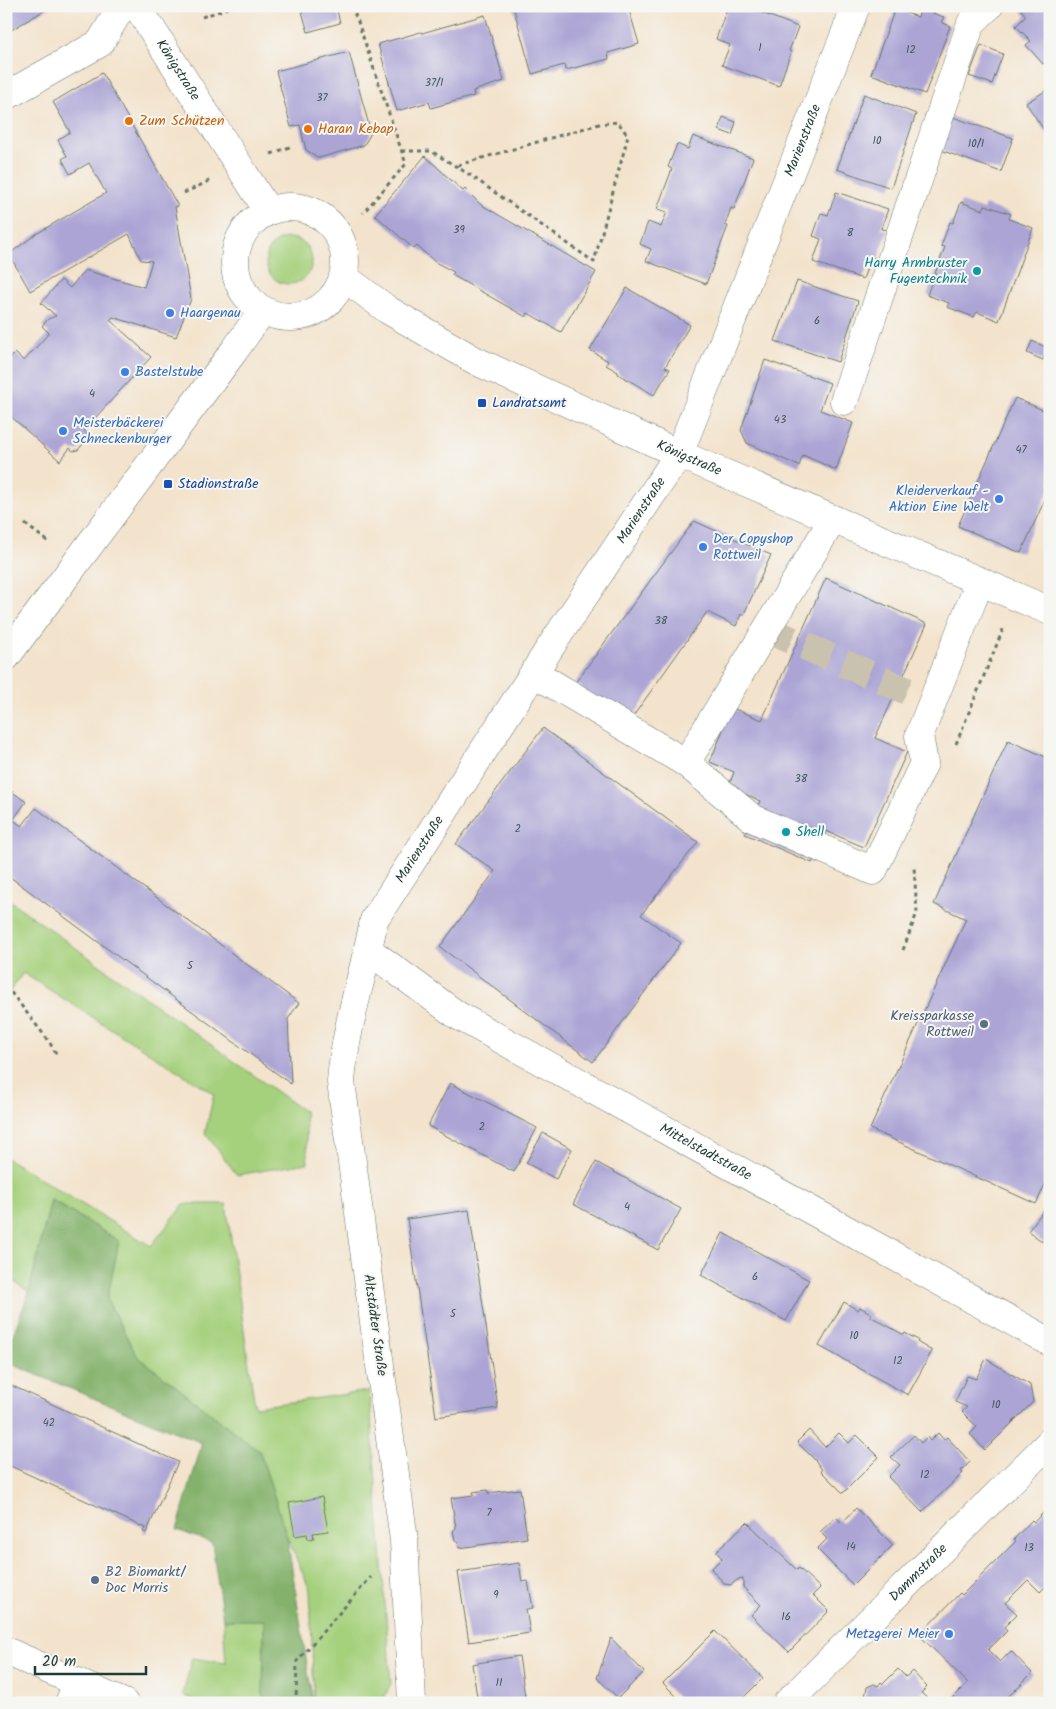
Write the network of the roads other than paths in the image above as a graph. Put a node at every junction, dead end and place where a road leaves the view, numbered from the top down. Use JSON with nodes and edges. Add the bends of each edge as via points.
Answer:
{"nodes":[{"id":1,"x":122,"y":6,"type":"edge"},
{"id":2,"x":137,"y":6,"type":"edge"},
{"id":3,"x":856,"y":6,"type":"edge"},
{"id":4,"x":989,"y":6,"type":"edge"},
{"id":5,"x":6,"y":96,"type":"edge"},
{"id":6,"x":268,"y":211,"type":"junction"},
{"id":7,"x":344,"y":277,"type":"junction"},
{"id":8,"x":262,"y":310,"type":"junction"},
{"id":9,"x":844,"y":401,"type":"dead end"},
{"id":10,"x":679,"y":454,"type":"junction"},
{"id":11,"x":833,"y":519,"type":"junction"},
{"id":12,"x":980,"y":581,"type":"junction"},
{"id":13,"x":1050,"y":611,"type":"edge"},
{"id":14,"x":6,"y":657,"type":"edge"},
{"id":15,"x":534,"y":673,"type":"junction"},
{"id":16,"x":686,"y":763,"type":"junction"},
{"id":17,"x":368,"y":950,"type":"junction"},
{"id":18,"x":1050,"y":1342,"type":"edge"},
{"id":19,"x":1050,"y":1442,"type":"edge"},
{"id":20,"x":6,"y":1651,"type":"edge"},
{"id":21,"x":73,"y":1692,"type":"edge"},
{"id":22,"x":124,"y":1703,"type":"edge"},
{"id":23,"x":412,"y":1703,"type":"edge"},
{"id":24,"x":787,"y":1703,"type":"edge"}],
"edges":[{"from":1,"to":5,"type":"street","via":[[100,43]]},
{"from":2,"to":6,"type":"street","name":"Königstraße"},
{"from":3,"to":10,"type":"street","name":"Marienstraße"},
{"from":4,"to":9,"type":"street","via":[[971,23]]},
{"from":6,"to":7,"type":"street","via":[[285,206],[320,214],[333,226],[342,242],[346,259]]},
{"from":6,"to":8,"type":"street","via":[[253,220],[242,234],[236,250],[235,268],[239,285]]},
{"from":7,"to":8,"type":"street","via":[[338,292],[312,314],[295,318]]},
{"from":7,"to":10,"type":"street","name":"Königstraße","via":[[388,310],[476,361]]},
{"from":8,"to":14,"type":"street"},
{"from":10,"to":11,"type":"street","name":"Königstraße"},
{"from":10,"to":15,"type":"street","name":"Marienstraße"},
{"from":11,"to":12,"type":"street","name":"Königstraße"},
{"from":11,"to":16,"type":"street"},
{"from":12,"to":13,"type":"street","name":"Königstraße"},
{"from":12,"to":16,"type":"street","via":[[919,736],[924,763],[872,871],[752,818]]},
{"from":15,"to":16,"type":"street"},
{"from":15,"to":17,"type":"street","name":"Marienstraße","via":[[374,920]]},
{"from":17,"to":18,"type":"street","name":"Mittelstadtstraße","via":[[457,1015]]},
{"from":17,"to":23,"type":"street","name":"Altstädter Straße","via":[[343,1052],[341,1082],[404,1540]]},
{"from":19,"to":24,"type":"street","name":"Dammstraße"},
{"from":20,"to":21,"type":"street"},
{"from":21,"to":22,"type":"street"}]}
